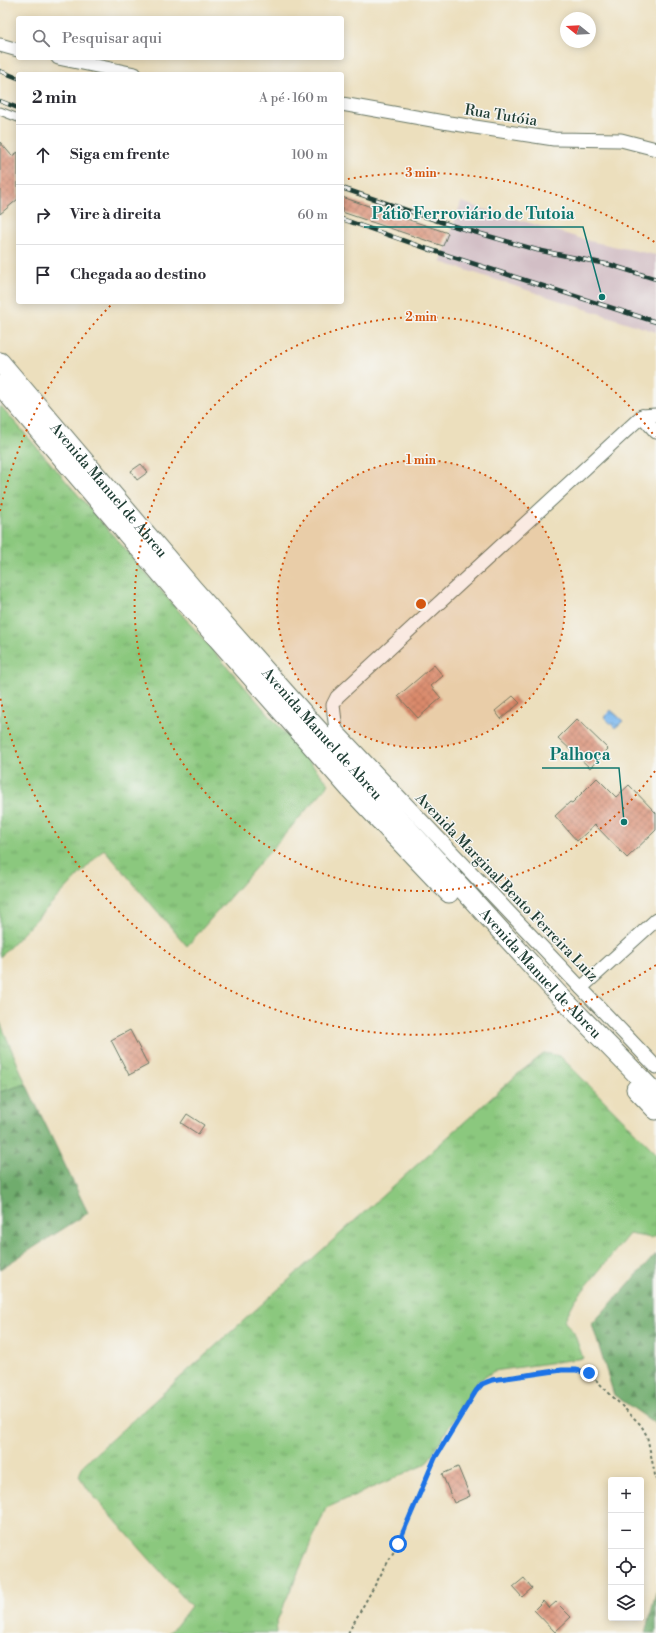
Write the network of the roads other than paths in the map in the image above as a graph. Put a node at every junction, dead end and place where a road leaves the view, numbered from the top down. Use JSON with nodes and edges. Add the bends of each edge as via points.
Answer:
{"nodes":[{"id":1,"x":0,"y":45,"type":"edge"},
{"id":2,"x":16,"y":49,"type":"edge"},
{"id":3,"x":68,"y":60,"type":"edge"},
{"id":4,"x":125,"y":72,"type":"edge"},
{"id":5,"x":344,"y":104,"type":"edge"},
{"id":6,"x":0,"y":111,"type":"edge"},
{"id":7,"x":16,"y":117,"type":"edge"},
{"id":8,"x":656,"y":149,"type":"edge"},
{"id":9,"x":0,"y":362,"type":"edge"},
{"id":10,"x":0,"y":385,"type":"edge"},
{"id":11,"x":656,"y":415,"type":"edge"},
{"id":12,"x":642,"y":416,"type":"junction"},
{"id":13,"x":656,"y":432,"type":"edge"},
{"id":14,"x":656,"y":920,"type":"edge"},
{"id":15,"x":581,"y":988,"type":"junction"},
{"id":16,"x":656,"y":1066,"type":"edge"},
{"id":17,"x":656,"y":1094,"type":"edge"},
{"id":18,"x":656,"y":1110,"type":"edge"}],
"edges":[{"from":1,"to":2,"type":"street"},
{"from":3,"to":4,"type":"street"},
{"from":5,"to":8,"type":"street","name":"Rua Tutóia","via":[[554,139],[621,140]]},
{"from":6,"to":7,"type":"lane"},
{"from":9,"to":17,"type":"main road","name":"Avenida Manuel de Abreu","via":[[193,589],[311,722],[557,993]]},
{"from":10,"to":18,"type":"main road","name":"Avenida Manuel de Abreu","via":[[180,596],[350,789]]},
{"from":11,"to":12,"type":"street"},
{"from":12,"to":13,"type":"street"},
{"from":12,"to":15,"type":"street","name":"Avenida Marginal Bento Ferreira Luiz","via":[[338,697],[333,706],[336,730]]},
{"from":14,"to":15,"type":"street"},
{"from":15,"to":16,"type":"street","name":"Avenida Marginal Bento Ferreira Luiz"}]}
